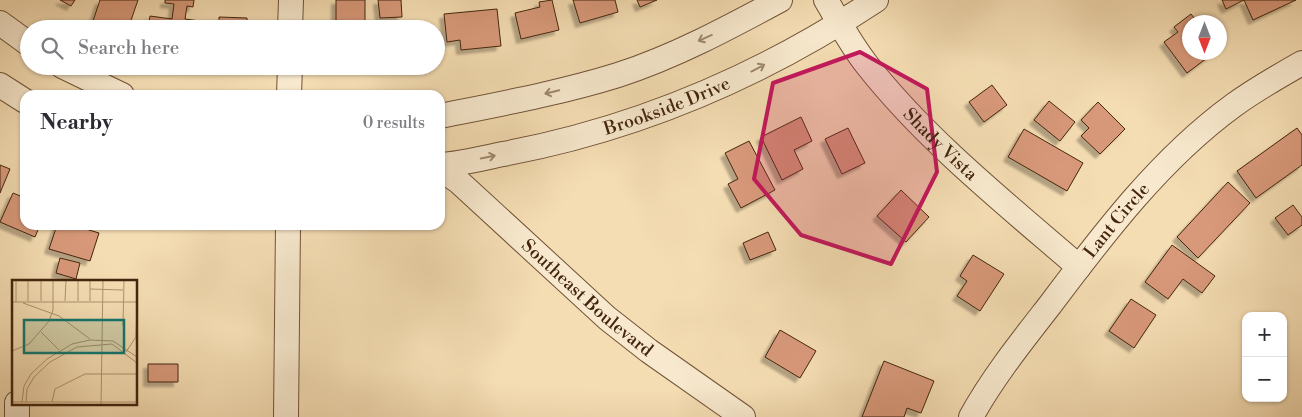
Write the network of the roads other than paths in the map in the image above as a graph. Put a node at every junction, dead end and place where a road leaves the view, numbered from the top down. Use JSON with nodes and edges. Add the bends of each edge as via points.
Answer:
{"nodes":[{"id":1,"x":291,"y":0,"type":"edge"},
{"id":2,"x":780,"y":0,"type":"edge"},
{"id":3,"x":826,"y":0,"type":"edge"},
{"id":4,"x":876,"y":0,"type":"edge"},
{"id":5,"x":290,"y":20,"type":"edge"},
{"id":6,"x":0,"y":22,"type":"edge"},
{"id":7,"x":840,"y":24,"type":"junction"},
{"id":8,"x":20,"y":37,"type":"edge"},
{"id":9,"x":1302,"y":63,"type":"edge"},
{"id":10,"x":81,"y":75,"type":"edge"},
{"id":11,"x":290,"y":75,"type":"edge"},
{"id":12,"x":0,"y":85,"type":"edge"},
{"id":13,"x":112,"y":90,"type":"edge"},
{"id":14,"x":289,"y":90,"type":"edge"},
{"id":15,"x":20,"y":99,"type":"edge"},
{"id":16,"x":445,"y":115,"type":"edge"},
{"id":17,"x":445,"y":164,"type":"edge"},
{"id":18,"x":445,"y":172,"type":"edge"},
{"id":19,"x":288,"y":230,"type":"edge"},
{"id":20,"x":1079,"y":267,"type":"junction"},
{"id":21,"x":16,"y":404,"type":"edge"},
{"id":22,"x":17,"y":417,"type":"edge"},
{"id":23,"x":286,"y":417,"type":"edge"},
{"id":24,"x":743,"y":417,"type":"edge"},
{"id":25,"x":972,"y":417,"type":"edge"}],
"edges":[{"from":1,"to":5,"type":"street"},
{"from":2,"to":16,"type":"street","one_way":true,"via":[[727,28],[618,74],[516,101]]},
{"from":3,"to":7,"type":"street","name":"Shady Vista"},
{"from":4,"to":7,"type":"street","name":"Brookside Drive"},
{"from":6,"to":8,"type":"street"},
{"from":17,"to":7,"type":"street","name":"Brookside Drive","one_way":true,"via":[[526,150],[634,121],[749,73]]},
{"from":7,"to":20,"type":"street","name":"Shady Vista","via":[[865,63],[892,96],[1009,207]]},
{"from":9,"to":20,"type":"street","name":"Lant Circle","via":[[1258,88],[1205,128],[1145,187]]},
{"from":10,"to":13,"type":"street"},
{"from":11,"to":14,"type":"street"},
{"from":12,"to":15,"type":"street"},
{"from":18,"to":24,"type":"street","name":"Southeast Boulevard","via":[[479,199],[607,318],[656,357]]},
{"from":19,"to":23,"type":"street"},
{"from":20,"to":25,"type":"street","name":"Lant Circle","via":[[1010,357]]},
{"from":21,"to":22,"type":"street"}]}
